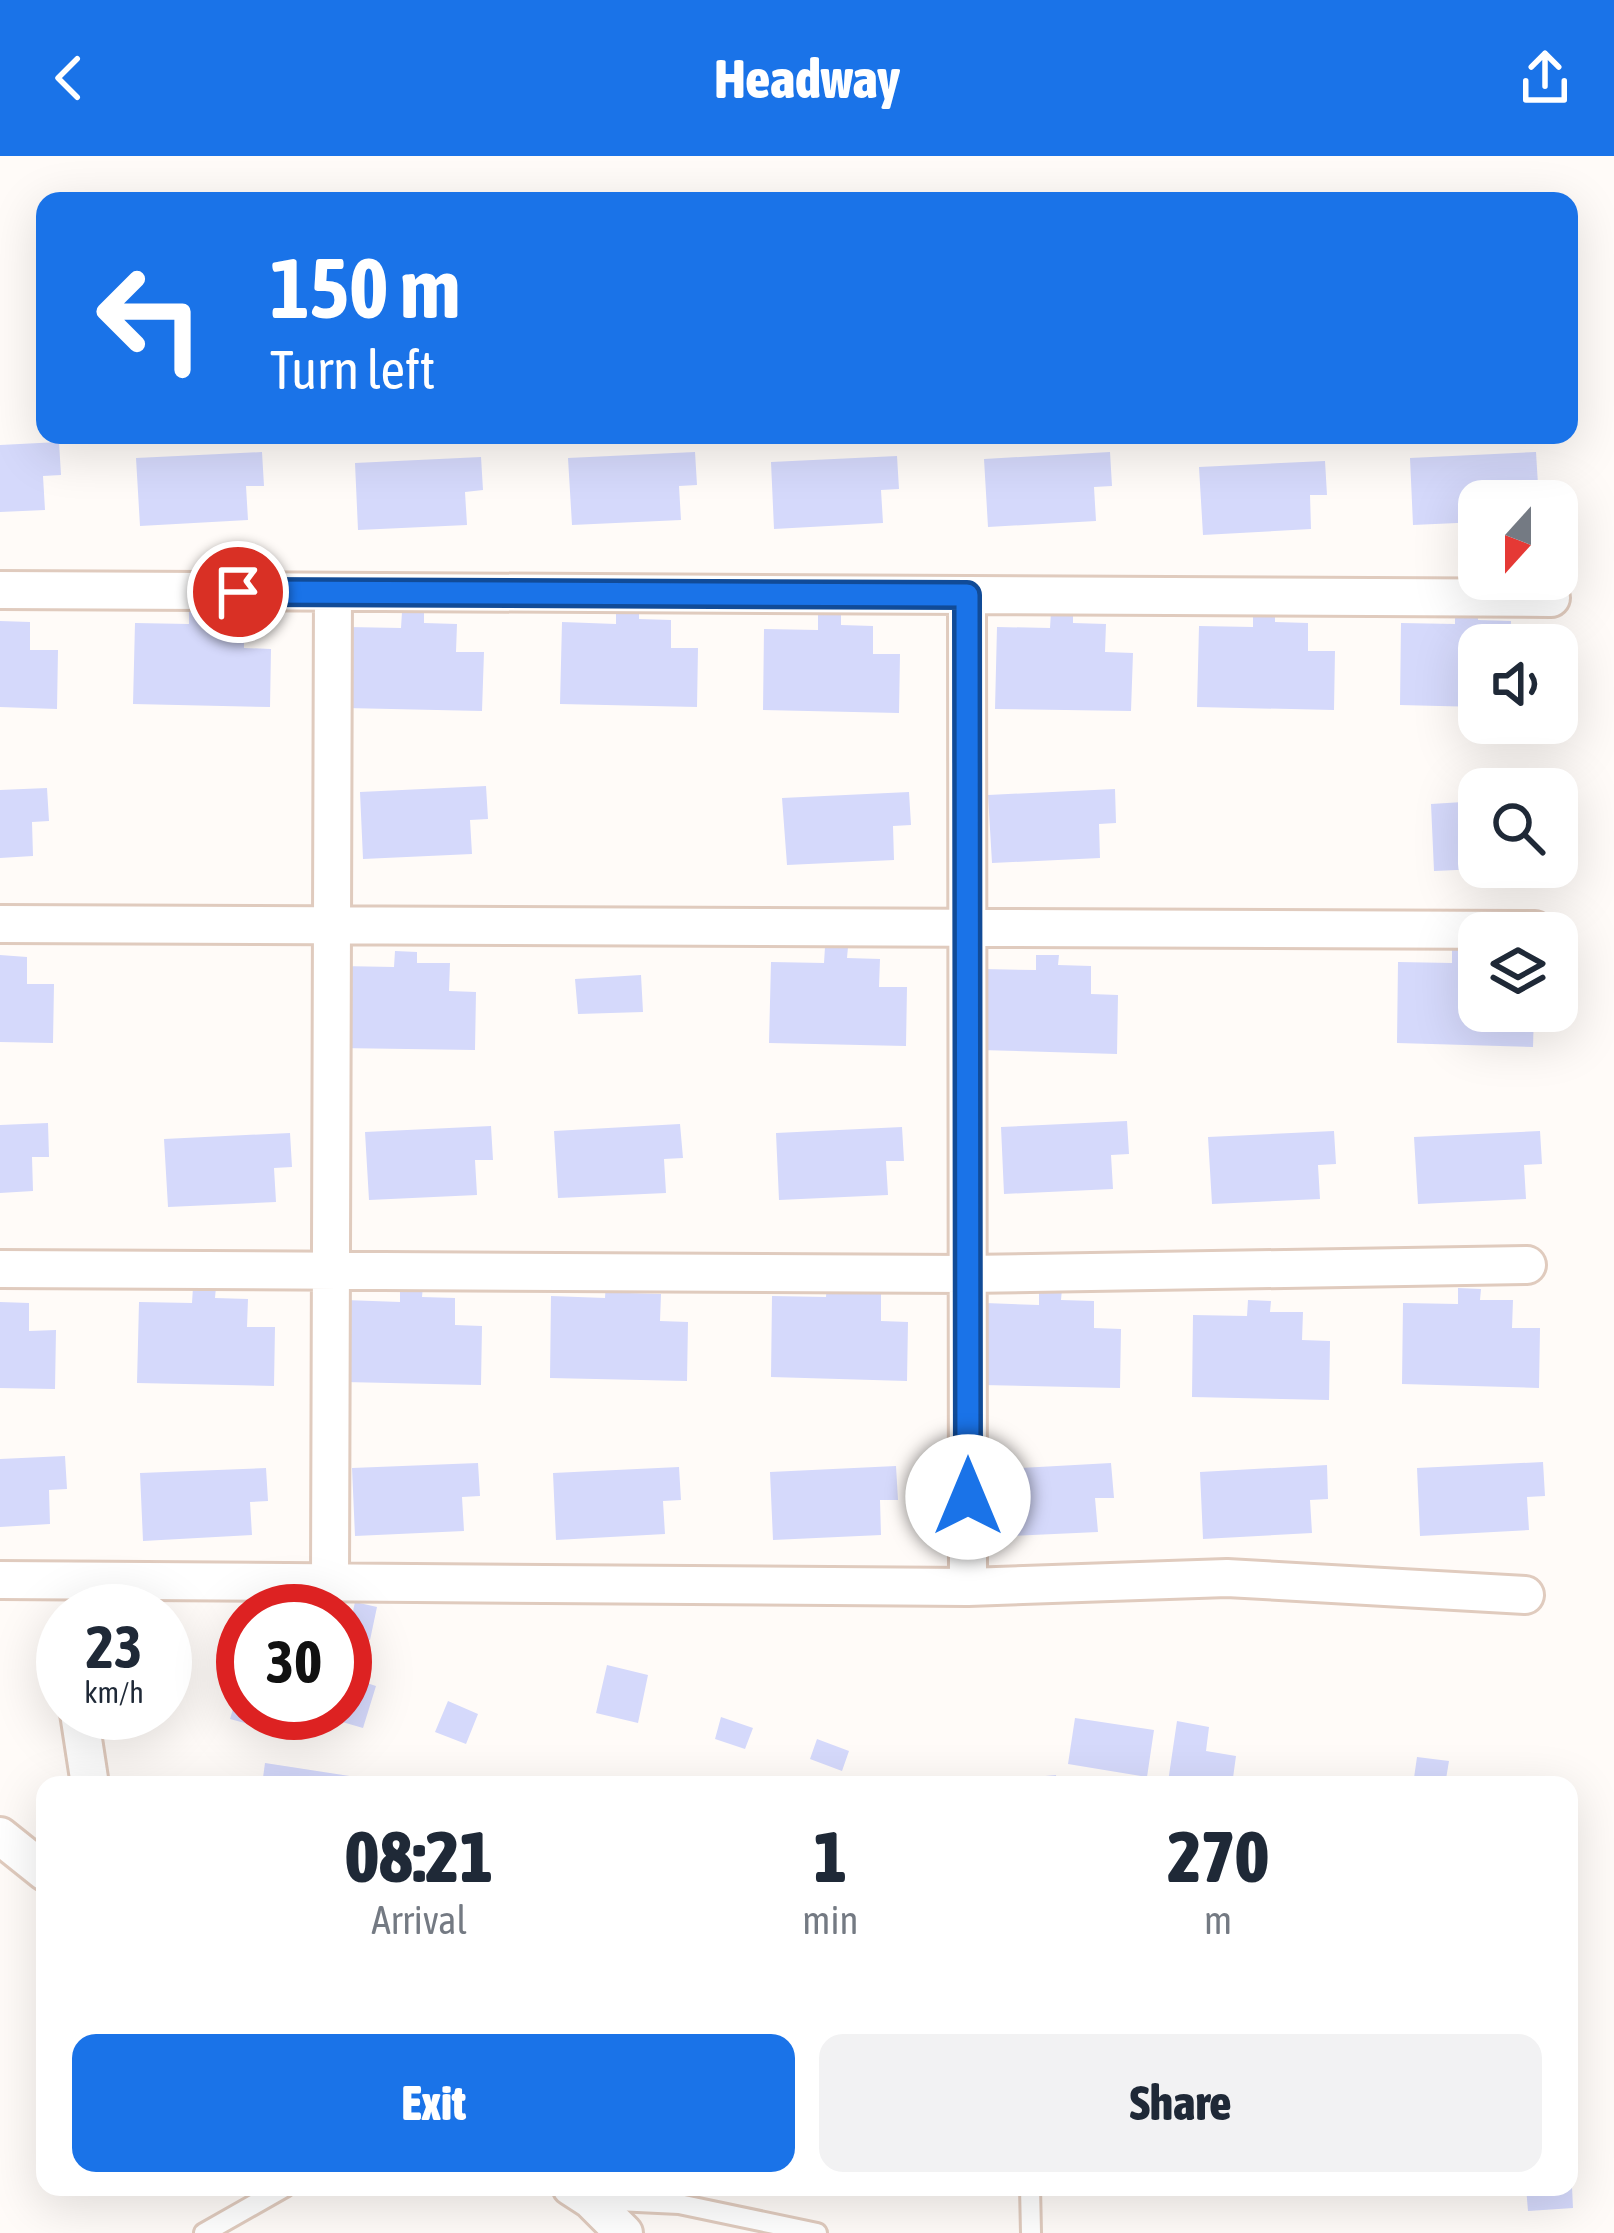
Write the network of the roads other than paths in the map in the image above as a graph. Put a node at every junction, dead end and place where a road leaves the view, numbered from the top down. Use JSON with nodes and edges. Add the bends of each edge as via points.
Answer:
{"nodes":[{"id":1,"x":0,"y":590,"type":"edge"},
{"id":2,"x":333,"y":592,"type":"junction"},
{"id":3,"x":967,"y":595,"type":"junction"},
{"id":4,"x":1458,"y":598,"type":"edge"},
{"id":5,"x":0,"y":924,"type":"edge"},
{"id":6,"x":332,"y":925,"type":"junction"},
{"id":7,"x":967,"y":927,"type":"junction"},
{"id":8,"x":1458,"y":930,"type":"edge"},
{"id":9,"x":1527,"y":1265,"type":"dead end"},
{"id":10,"x":0,"y":1269,"type":"edge"},
{"id":11,"x":330,"y":1271,"type":"junction"},
{"id":12,"x":968,"y":1274,"type":"junction"},
{"id":13,"x":0,"y":1580,"type":"edge"},
{"id":14,"x":330,"y":1580,"type":"junction"},
{"id":15,"x":193,"y":1581,"type":"junction"},
{"id":16,"x":188,"y":1584,"type":"edge"},
{"id":17,"x":968,"y":1587,"type":"junction"},
{"id":18,"x":1525,"y":1595,"type":"dead end"},
{"id":19,"x":83,"y":1740,"type":"edge"},
{"id":20,"x":89,"y":1776,"type":"edge"},
{"id":21,"x":0,"y":1836,"type":"edge"},
{"id":22,"x":36,"y":1865,"type":"edge"},
{"id":23,"x":269,"y":2196,"type":"edge"},
{"id":24,"x":583,"y":2196,"type":"edge"},
{"id":25,"x":601,"y":2196,"type":"edge"},
{"id":26,"x":1030,"y":2196,"type":"edge"},
{"id":27,"x":204,"y":2233,"type":"edge"},
{"id":28,"x":624,"y":2233,"type":"edge"},
{"id":29,"x":817,"y":2233,"type":"edge"},
{"id":30,"x":1031,"y":2233,"type":"edge"}],
"edges":[{"from":1,"to":2,"type":"street"},
{"from":2,"to":3,"type":"street"},
{"from":2,"to":6,"type":"street"},
{"from":3,"to":4,"type":"street"},
{"from":3,"to":7,"type":"street"},
{"from":5,"to":6,"type":"street"},
{"from":6,"to":7,"type":"street"},
{"from":6,"to":11,"type":"street"},
{"from":7,"to":8,"type":"street"},
{"from":7,"to":12,"type":"street"},
{"from":9,"to":12,"type":"street"},
{"from":10,"to":11,"type":"street"},
{"from":11,"to":12,"type":"street"},
{"from":11,"to":14,"type":"street"},
{"from":12,"to":17,"type":"street"},
{"from":13,"to":15,"type":"street"},
{"from":14,"to":15,"type":"street"},
{"from":14,"to":17,"type":"street"},
{"from":15,"to":16,"type":"street"},
{"from":17,"to":18,"type":"street","via":[[1227,1578]]},
{"from":19,"to":20,"type":"street"},
{"from":21,"to":22,"type":"street"},
{"from":23,"to":27,"type":"lane"},
{"from":24,"to":28,"type":"street"},
{"from":25,"to":29,"type":"lane"},
{"from":26,"to":30,"type":"lane"}]}
